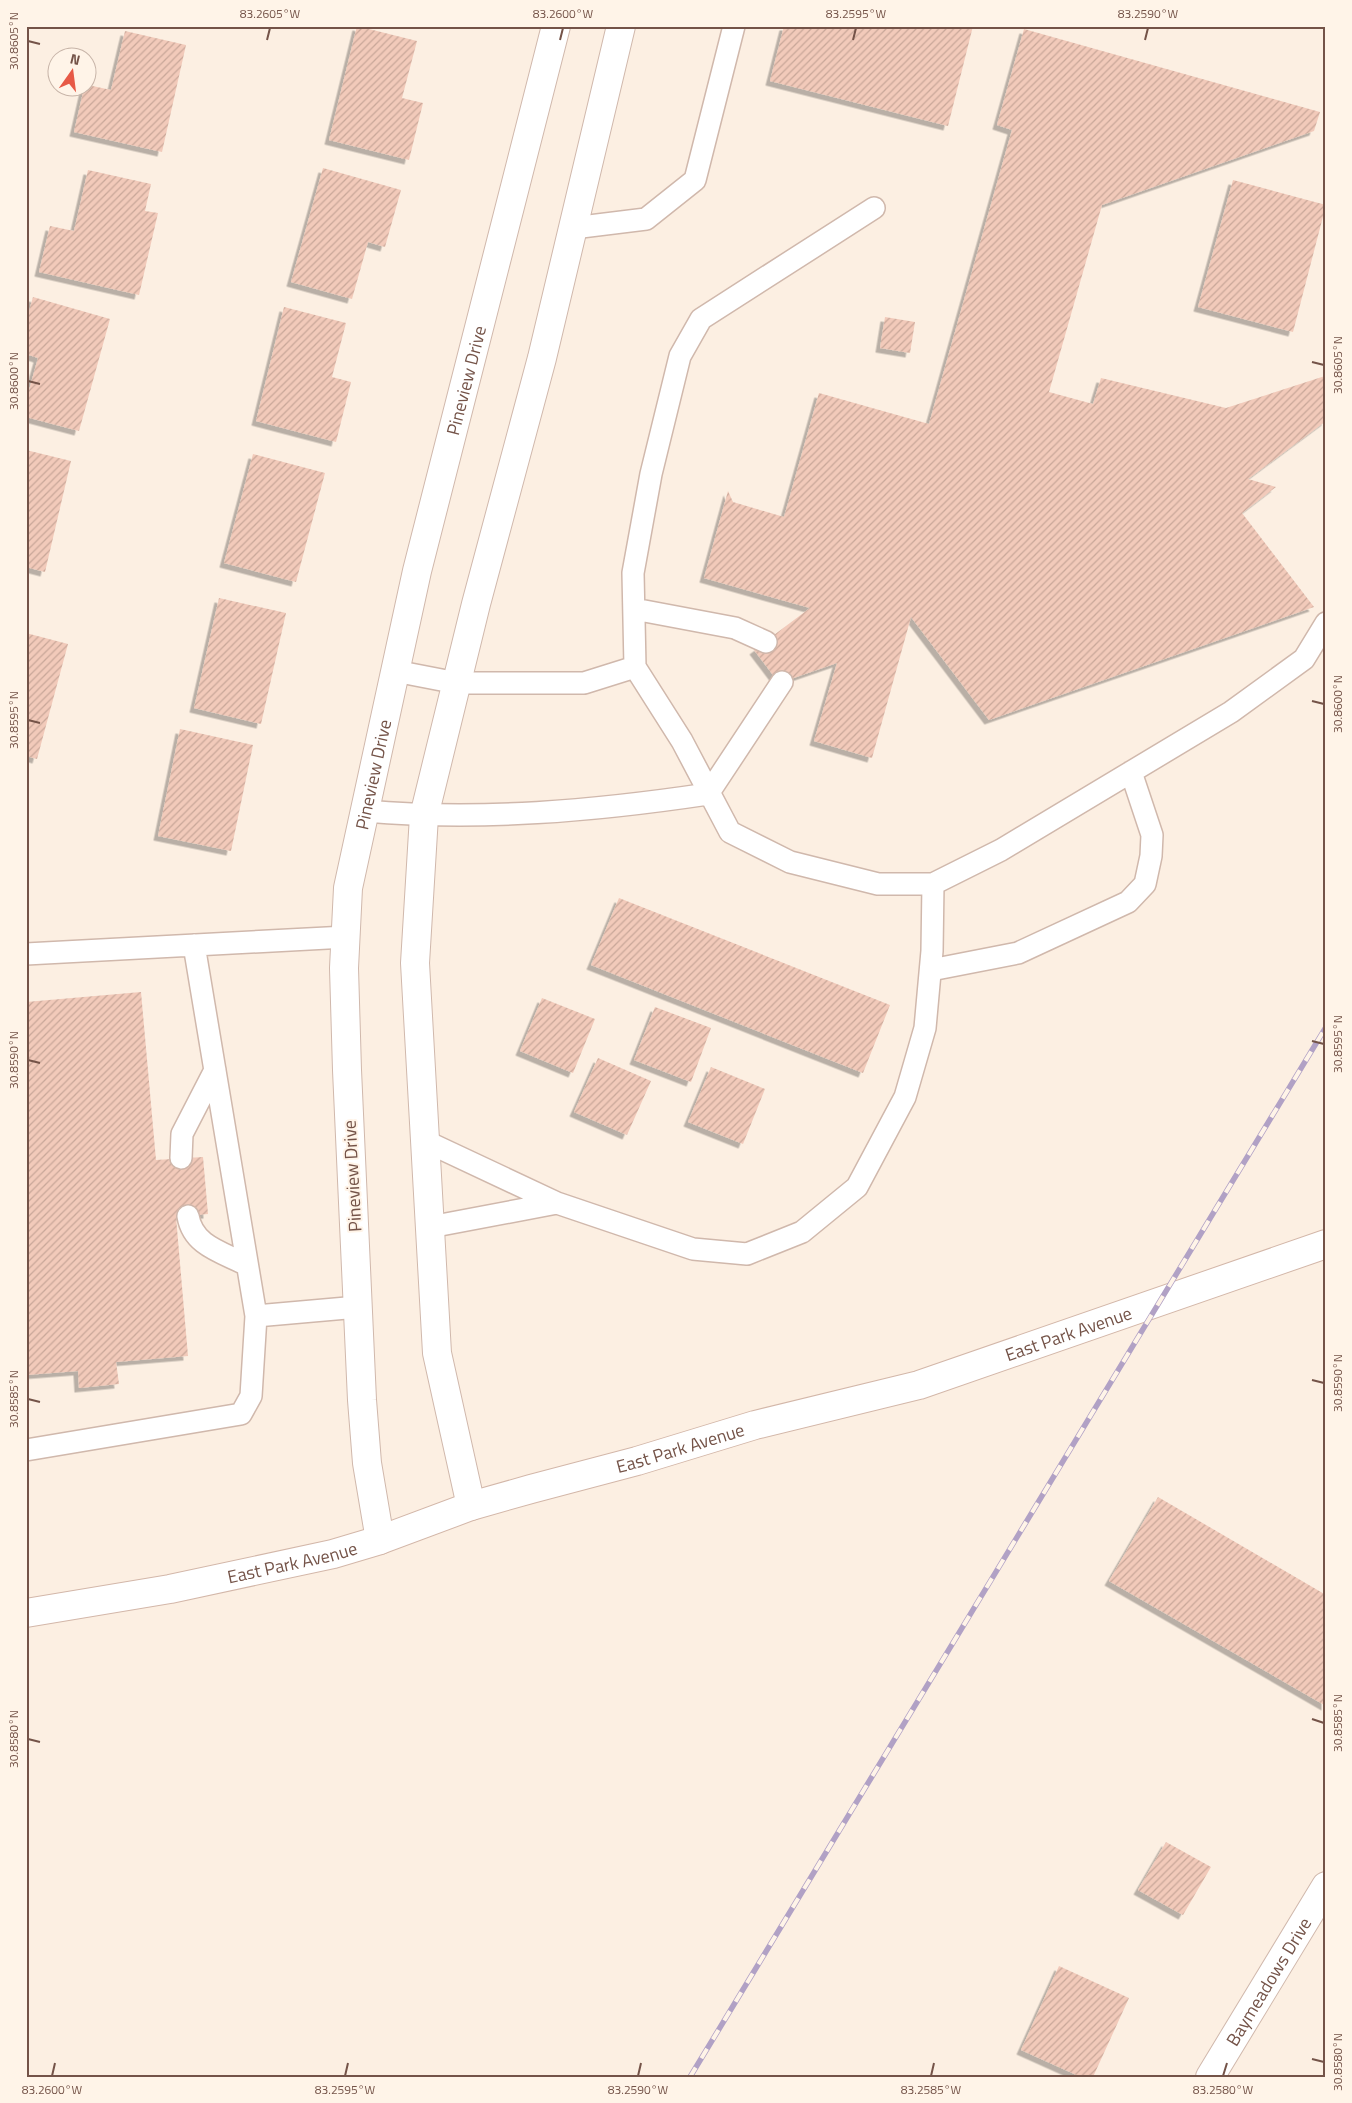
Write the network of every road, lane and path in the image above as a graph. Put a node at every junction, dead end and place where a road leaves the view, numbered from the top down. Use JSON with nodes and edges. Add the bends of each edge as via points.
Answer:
{"nodes":[{"id":1,"x":556,"y":26,"type":"edge"},
{"id":2,"x":621,"y":26,"type":"edge"},
{"id":3,"x":734,"y":26,"type":"edge"},
{"id":4,"x":874,"y":208,"type":"dead end"},
{"id":5,"x":573,"y":228,"type":"junction"},
{"id":6,"x":634,"y":609,"type":"junction"},
{"id":7,"x":1326,"y":623,"type":"edge"},
{"id":8,"x":766,"y":642,"type":"dead end"},
{"id":9,"x":635,"y":667,"type":"junction"},
{"id":10,"x":395,"y":671,"type":"junction"},
{"id":11,"x":782,"y":682,"type":"dead end"},
{"id":12,"x":457,"y":683,"type":"junction"},
{"id":13,"x":1131,"y":772,"type":"junction"},
{"id":14,"x":708,"y":794,"type":"junction"},
{"id":15,"x":364,"y":811,"type":"junction"},
{"id":16,"x":424,"y":816,"type":"junction"},
{"id":17,"x":933,"y":884,"type":"junction"},
{"id":18,"x":346,"y":937,"type":"junction"},
{"id":19,"x":194,"y":945,"type":"junction"},
{"id":20,"x":26,"y":954,"type":"edge"},
{"id":21,"x":930,"y":970,"type":"junction"},
{"id":22,"x":215,"y":1070,"type":"junction"},
{"id":23,"x":425,"y":1141,"type":"junction"},
{"id":24,"x":181,"y":1158,"type":"dead end"},
{"id":25,"x":557,"y":1203,"type":"junction"},
{"id":26,"x":188,"y":1216,"type":"dead end"},
{"id":27,"x":430,"y":1227,"type":"junction"},
{"id":28,"x":1326,"y":1244,"type":"edge"},
{"id":29,"x":247,"y":1264,"type":"junction"},
{"id":30,"x":358,"y":1307,"type":"junction"},
{"id":31,"x":256,"y":1316,"type":"junction"},
{"id":32,"x":26,"y":1450,"type":"edge"},
{"id":33,"x":471,"y":1506,"type":"junction"},
{"id":34,"x":380,"y":1540,"type":"junction"},
{"id":35,"x":26,"y":1613,"type":"edge"},
{"id":36,"x":1326,"y":1886,"type":"edge"},
{"id":37,"x":1210,"y":2077,"type":"edge"}],
"edges":[{"from":1,"to":10,"type":"street","name":"Pineview Drive","via":[[419,561]]},
{"from":2,"to":5,"type":"street"},
{"from":3,"to":5,"type":"lane","via":[[695,180],[646,219]]},
{"from":4,"to":6,"type":"lane","via":[[700,318],[680,356],[651,474],[633,573]]},
{"from":5,"to":12,"type":"street"},
{"from":6,"to":8,"type":"lane","via":[[735,628]]},
{"from":6,"to":9,"type":"lane"},
{"from":7,"to":13,"type":"lane","via":[[1304,658],[1232,712]]},
{"from":9,"to":12,"type":"lane","via":[[584,683]]},
{"from":9,"to":14,"type":"lane","via":[[682,741]]},
{"from":10,"to":12,"type":"lane"},
{"from":10,"to":15,"type":"street","name":"Pineview Drive"},
{"from":11,"to":14,"type":"lane"},
{"from":12,"to":16,"type":"street"},
{"from":13,"to":17,"type":"lane","via":[[1001,850]]},
{"from":13,"to":21,"type":"lane","via":[[1152,835],[1145,884],[1128,902],[1018,953]]},
{"from":14,"to":16,"type":"lane","via":[[622,807],[492,816]]},
{"from":14,"to":17,"type":"lane","via":[[730,832],[790,862],[878,884]]},
{"from":15,"to":16,"type":"lane"},
{"from":15,"to":18,"type":"street","name":"Pineview Drive","via":[[348,888]]},
{"from":16,"to":23,"type":"street","via":[[415,963]]},
{"from":17,"to":21,"type":"lane"},
{"from":18,"to":19,"type":"lane"},
{"from":18,"to":30,"type":"street","name":"Pineview Drive","via":[[347,1070]]},
{"from":19,"to":20,"type":"lane"},
{"from":19,"to":22,"type":"lane"},
{"from":21,"to":25,"type":"lane","via":[[925,1028],[905,1096],[857,1187],[802,1232],[747,1254],[694,1249]]},
{"from":22,"to":24,"type":"lane","via":[[182,1134]]},
{"from":22,"to":29,"type":"lane"},
{"from":23,"to":25,"type":"lane"},
{"from":23,"to":27,"type":"street"},
{"from":25,"to":27,"type":"lane"},
{"from":26,"to":29,"type":"lane","via":[[190,1229],[198,1239]]},
{"from":27,"to":33,"type":"street","via":[[437,1353]]},
{"from":28,"to":33,"type":"street","name":"East Park Avenue","via":[[919,1385],[756,1425]]},
{"from":29,"to":31,"type":"lane"},
{"from":30,"to":31,"type":"lane"},
{"from":30,"to":34,"type":"street","name":"Pineview Drive","via":[[366,1463]]},
{"from":31,"to":32,"type":"lane","via":[[251,1396],[240,1414]]},
{"from":33,"to":34,"type":"street","name":"East Park Avenue"},
{"from":34,"to":35,"type":"street","name":"East Park Avenue","via":[[333,1554],[170,1589]]},
{"from":36,"to":37,"type":"street","name":"Baymeadows Drive"}]}
